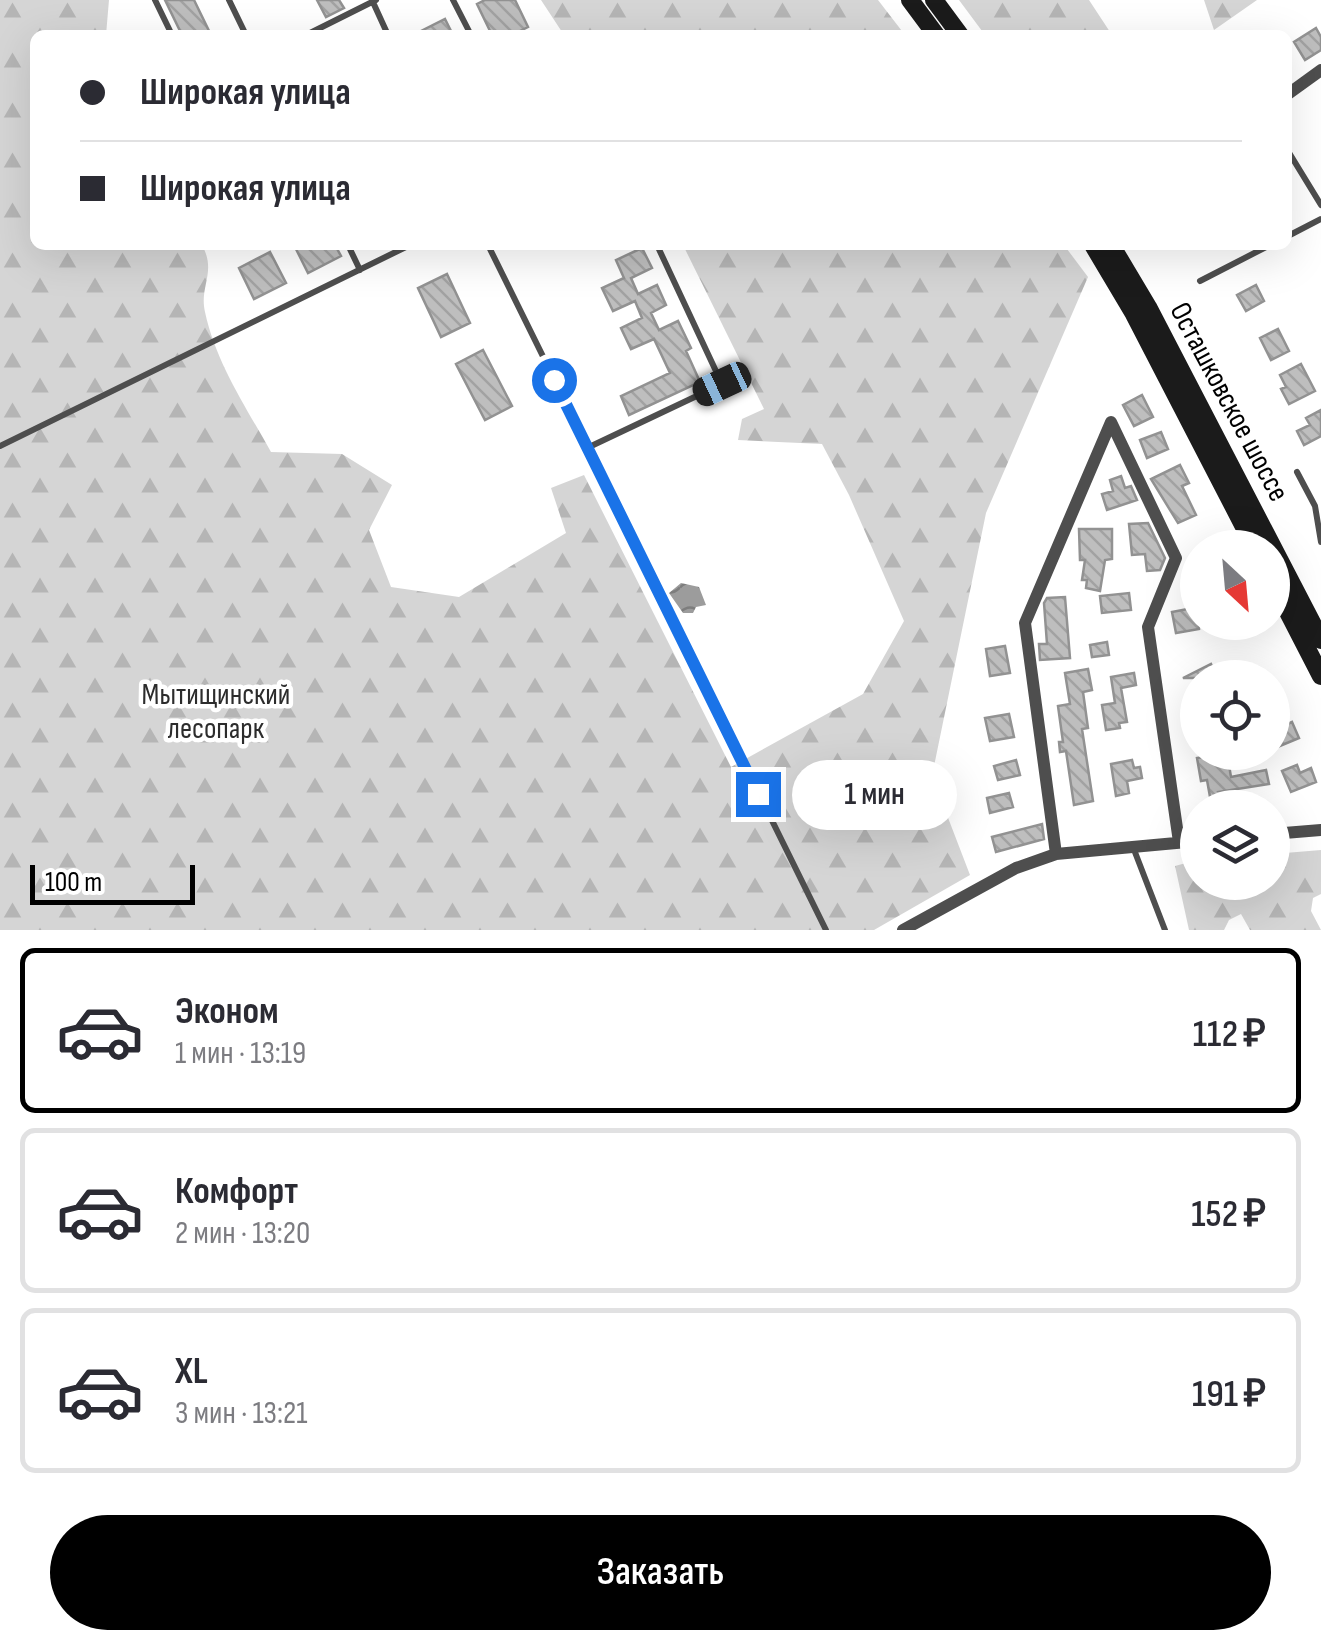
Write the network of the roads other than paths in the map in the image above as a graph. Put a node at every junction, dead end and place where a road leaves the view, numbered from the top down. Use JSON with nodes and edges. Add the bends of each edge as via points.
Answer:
{"nodes":[{"id":1,"x":155,"y":0,"type":"edge"},
{"id":2,"x":229,"y":0,"type":"edge"},
{"id":3,"x":453,"y":0,"type":"edge"},
{"id":4,"x":910,"y":0,"type":"edge"},
{"id":5,"x":934,"y":0,"type":"edge"},
{"id":6,"x":373,"y":1,"type":"edge"},
{"id":7,"x":170,"y":30,"type":"edge"},
{"id":8,"x":244,"y":30,"type":"edge"},
{"id":9,"x":316,"y":30,"type":"edge"},
{"id":10,"x":386,"y":30,"type":"edge"},
{"id":11,"x":468,"y":30,"type":"edge"},
{"id":12,"x":932,"y":30,"type":"edge"},
{"id":13,"x":956,"y":30,"type":"edge"},
{"id":14,"x":1321,"y":70,"type":"edge"},
{"id":15,"x":1292,"y":91,"type":"edge"},
{"id":16,"x":1292,"y":158,"type":"edge"},
{"id":17,"x":1321,"y":205,"type":"edge"},
{"id":18,"x":1321,"y":219,"type":"edge"},
{"id":19,"x":1292,"y":234,"type":"edge"},
{"id":20,"x":350,"y":250,"type":"edge"},
{"id":21,"x":400,"y":250,"type":"edge"},
{"id":22,"x":490,"y":250,"type":"edge"},
{"id":23,"x":659,"y":250,"type":"edge"},
{"id":24,"x":1095,"y":250,"type":"edge"},
{"id":25,"x":1114,"y":250,"type":"edge"},
{"id":26,"x":1260,"y":250,"type":"edge"},
{"id":27,"x":360,"y":270,"type":"junction"},
{"id":28,"x":1200,"y":281,"type":"dead end"},
{"id":29,"x":0,"y":446,"type":"edge"},
{"id":30,"x":587,"y":448,"type":"junction"},
{"id":31,"x":1298,"y":472,"type":"dead end"},
{"id":32,"x":1246,"y":530,"type":"edge"},
{"id":33,"x":1321,"y":542,"type":"edge"},
{"id":34,"x":1290,"y":616,"type":"edge"},
{"id":35,"x":1321,"y":640,"type":"edge"},
{"id":36,"x":1321,"y":676,"type":"edge"},
{"id":37,"x":1321,"y":830,"type":"edge"},
{"id":38,"x":1290,"y":833,"type":"edge"},
{"id":39,"x":1179,"y":842,"type":"joint"},
{"id":40,"x":1132,"y":847,"type":"junction"},
{"id":41,"x":1056,"y":854,"type":"junction"},
{"id":42,"x":826,"y":930,"type":"edge"},
{"id":43,"x":903,"y":930,"type":"edge"},
{"id":44,"x":1165,"y":930,"type":"edge"}],
"edges":[{"from":1,"to":7,"type":"lane"},
{"from":2,"to":8,"type":"lane"},
{"from":3,"to":11,"type":"lane"},
{"from":4,"to":12,"type":"main road"},
{"from":5,"to":13,"type":"main road"},
{"from":6,"to":9,"type":"lane"},
{"from":6,"to":10,"type":"lane"},
{"from":14,"to":15,"type":"street"},
{"from":16,"to":17,"type":"lane"},
{"from":18,"to":19,"type":"lane"},
{"from":20,"to":27,"type":"lane"},
{"from":21,"to":27,"type":"lane"},
{"from":22,"to":30,"type":"lane"},
{"from":23,"to":30,"type":"lane","via":[[722,384]]},
{"from":24,"to":32,"type":"main road","name":"Осташковское шоссе"},
{"from":25,"to":35,"type":"main road","name":"Осташковское шоссе"},
{"from":26,"to":28,"type":"lane"},
{"from":27,"to":29,"type":"lane"},
{"from":30,"to":42,"type":"lane"},
{"from":31,"to":33,"type":"lane","via":[[1315,506]]},
{"from":34,"to":36,"type":"main road"},
{"from":37,"to":38,"type":"street"},
{"from":39,"to":40,"type":"street"},
{"from":39,"to":41,"type":"street","via":[[1148,626],[1176,558],[1111,422],[1025,622]]},
{"from":40,"to":41,"type":"street"},
{"from":40,"to":44,"type":"lane"},
{"from":41,"to":43,"type":"street","via":[[1016,868]]}]}
